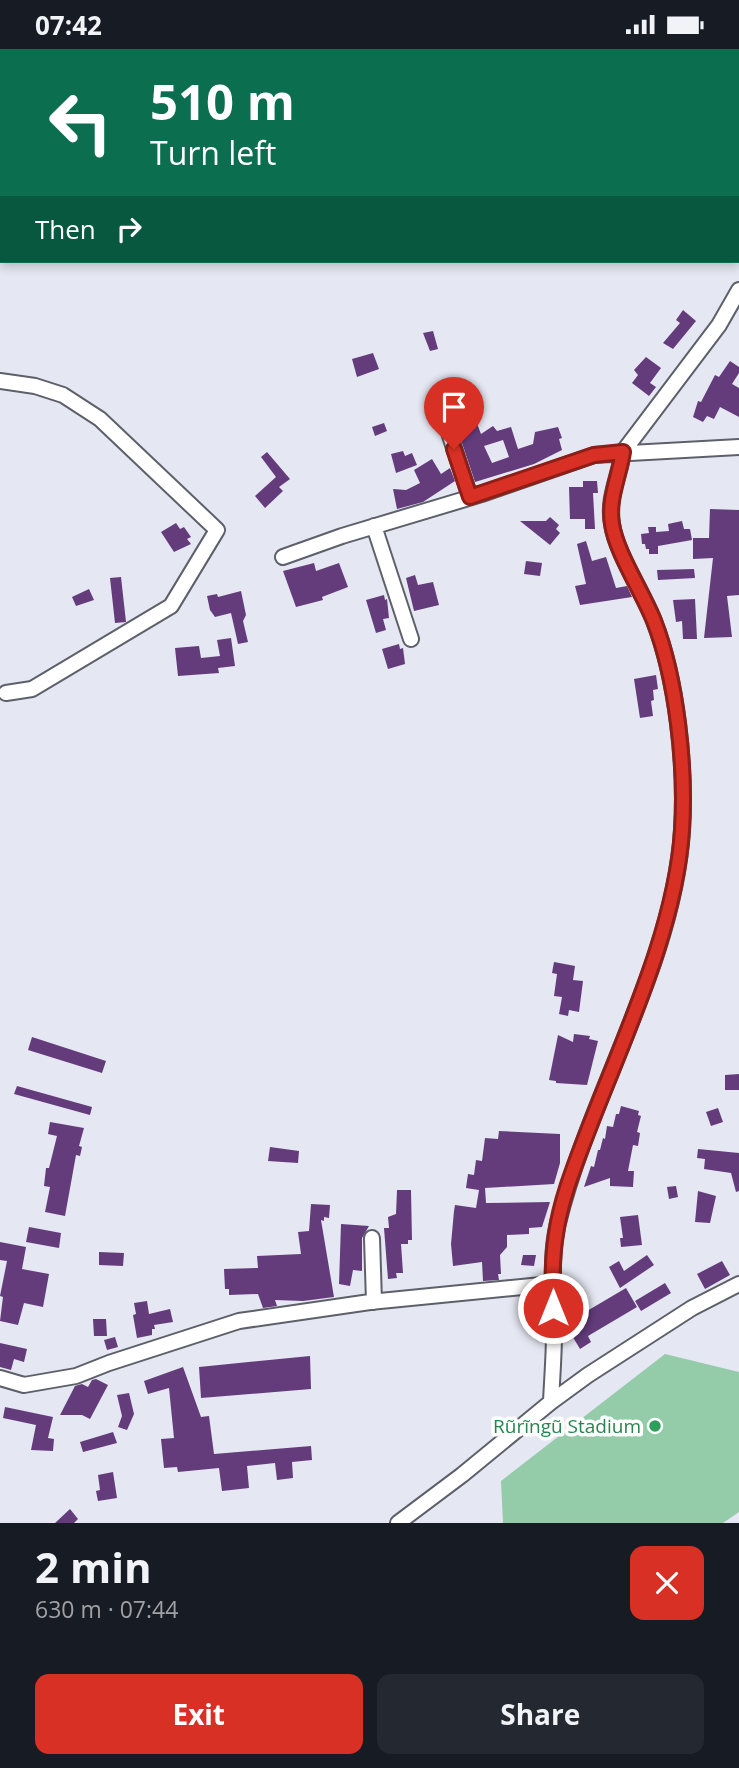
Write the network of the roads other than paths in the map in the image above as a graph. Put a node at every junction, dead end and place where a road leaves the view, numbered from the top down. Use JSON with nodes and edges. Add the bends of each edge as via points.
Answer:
{"nodes":[{"id":1,"x":739,"y":290,"type":"edge"},
{"id":2,"x":0,"y":381,"type":"edge"},
{"id":3,"x":439,"y":402,"type":"dead end"},
{"id":4,"x":739,"y":447,"type":"edge"},
{"id":5,"x":623,"y":452,"type":"junction"},
{"id":6,"x":470,"y":497,"type":"junction"},
{"id":7,"x":374,"y":526,"type":"junction"},
{"id":8,"x":283,"y":557,"type":"dead end"},
{"id":9,"x":411,"y":639,"type":"dead end"},
{"id":10,"x":6,"y":693,"type":"dead end"},
{"id":11,"x":372,"y":1238,"type":"dead end"},
{"id":12,"x":552,"y":1284,"type":"junction"},
{"id":13,"x":739,"y":1284,"type":"edge"},
{"id":14,"x":374,"y":1302,"type":"junction"},
{"id":15,"x":0,"y":1378,"type":"edge"},
{"id":16,"x":551,"y":1402,"type":"junction"},
{"id":17,"x":398,"y":1523,"type":"edge"}],
"edges":[{"from":1,"to":5,"type":"street","via":[[719,325]]},
{"from":2,"to":10,"type":"street","via":[[63,395],[100,419],[217,530],[171,606],[32,689]]},
{"from":3,"to":6,"type":"street"},
{"from":4,"to":5,"type":"street"},
{"from":5,"to":6,"type":"street","via":[[594,455]]},
{"from":5,"to":12,"type":"street","via":[[612,491],[611,522],[662,642],[679,730],[682,830],[674,886],[648,976],[564,1202]]},
{"from":6,"to":7,"type":"street"},
{"from":7,"to":8,"type":"street"},
{"from":7,"to":9,"type":"street"},
{"from":11,"to":14,"type":"street"},
{"from":12,"to":14,"type":"street"},
{"from":12,"to":16,"type":"street"},
{"from":13,"to":16,"type":"street","via":[[692,1308]]},
{"from":14,"to":15,"type":"street","via":[[239,1321],[76,1376],[24,1385]]},
{"from":16,"to":17,"type":"street"}]}
